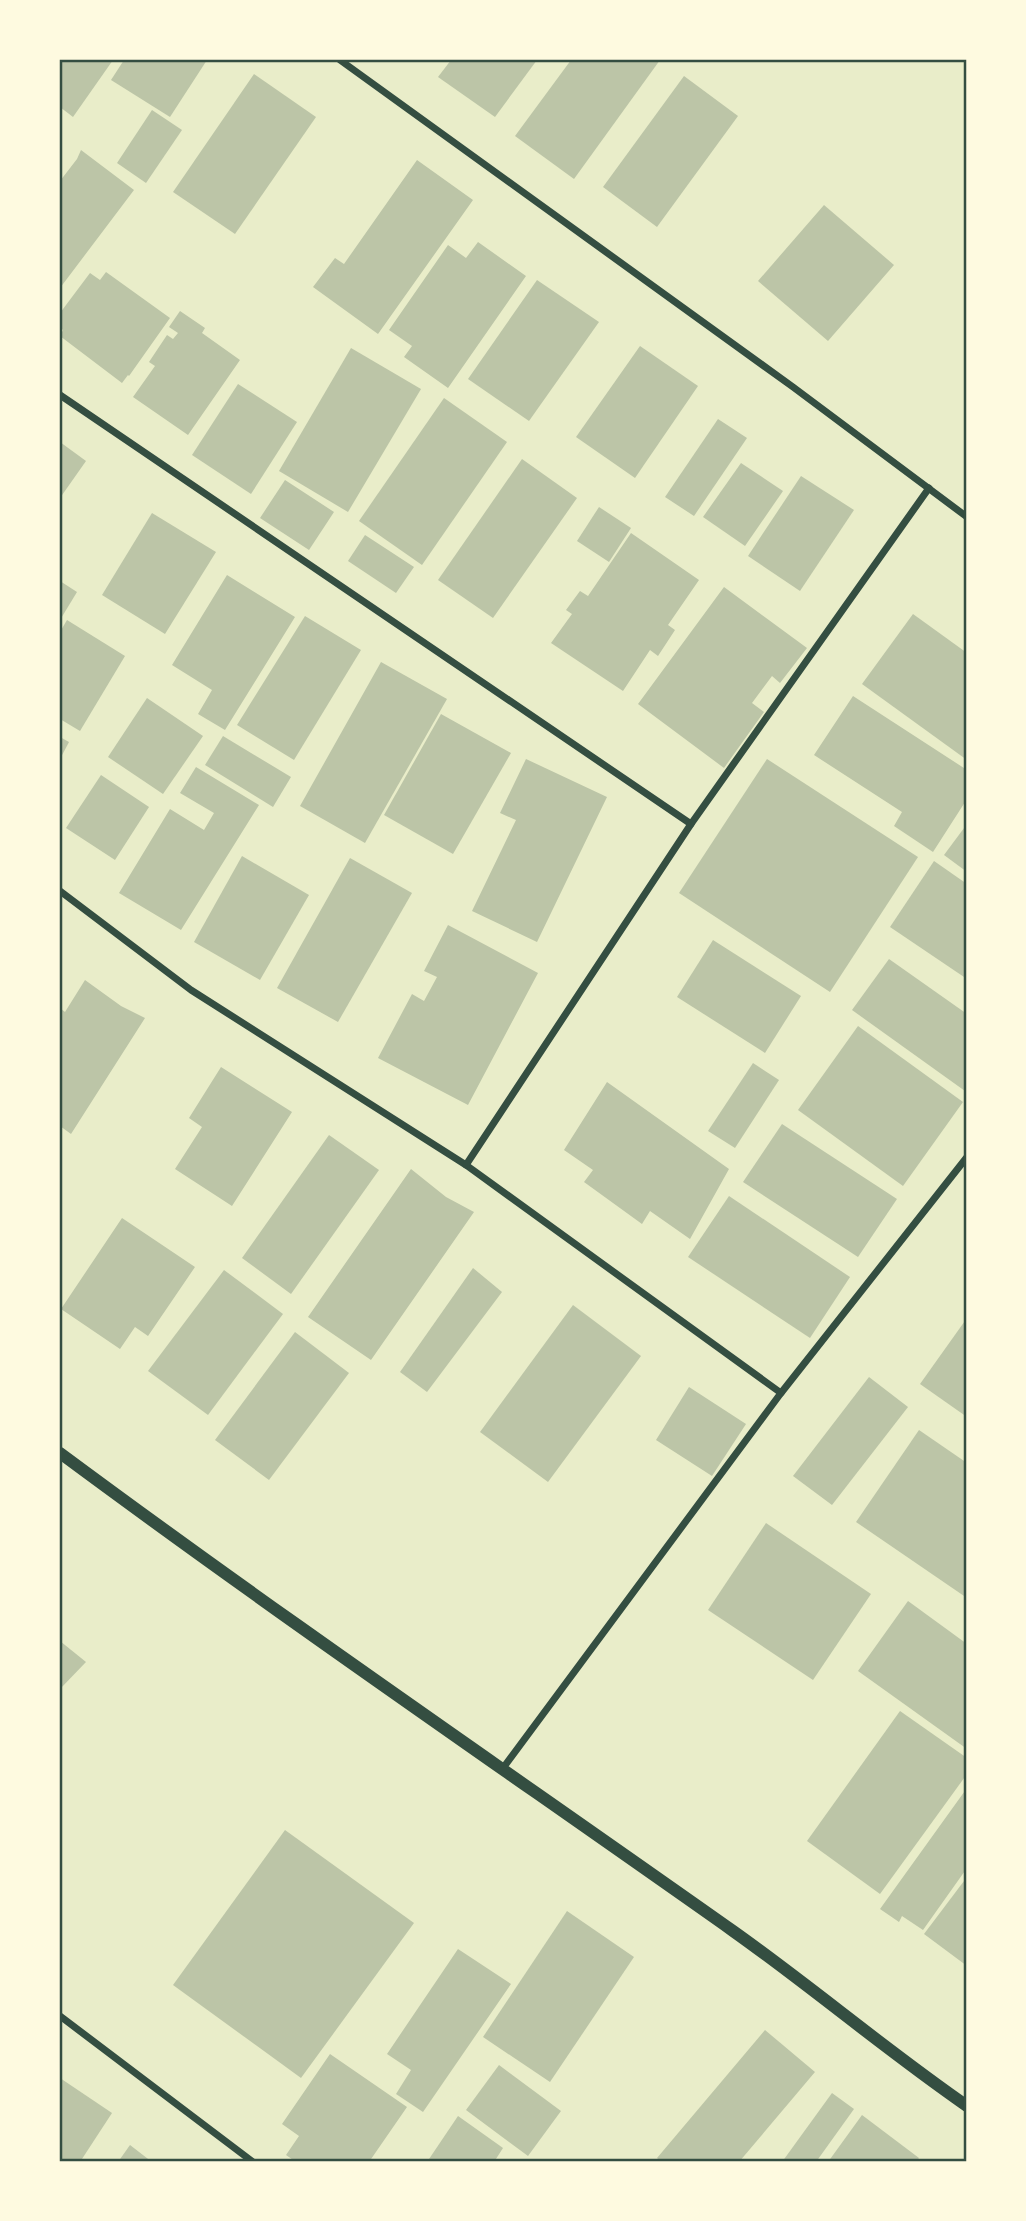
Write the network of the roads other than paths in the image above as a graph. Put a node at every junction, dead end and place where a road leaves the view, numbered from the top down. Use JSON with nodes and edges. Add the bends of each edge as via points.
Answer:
{"nodes":[{"id":1,"x":341,"y":60,"type":"edge"},
{"id":2,"x":60,"y":396,"type":"edge"},
{"id":3,"x":929,"y":488,"type":"junction"},
{"id":4,"x":967,"y":517,"type":"edge"},
{"id":5,"x":691,"y":824,"type":"junction"},
{"id":6,"x":60,"y":891,"type":"edge"},
{"id":7,"x":967,"y":1157,"type":"edge"},
{"id":8,"x":466,"y":1165,"type":"junction"},
{"id":9,"x":781,"y":1393,"type":"junction"},
{"id":10,"x":60,"y":1453,"type":"edge"},
{"id":11,"x":503,"y":1768,"type":"junction"},
{"id":12,"x":60,"y":2016,"type":"edge"},
{"id":13,"x":967,"y":2106,"type":"edge"},
{"id":14,"x":253,"y":2161,"type":"edge"}],
"edges":[{"from":1,"to":3,"type":"street"},
{"from":2,"to":5,"type":"street"},
{"from":3,"to":4,"type":"street"},
{"from":3,"to":5,"type":"street"},
{"from":5,"to":8,"type":"street"},
{"from":6,"to":8,"type":"street","via":[[191,990]]},
{"from":7,"to":9,"type":"street"},
{"from":8,"to":9,"type":"street"},
{"from":9,"to":11,"type":"street"},
{"from":10,"to":11,"type":"street","via":[[212,1566]]},
{"from":11,"to":13,"type":"street"},
{"from":12,"to":14,"type":"street"}]}
